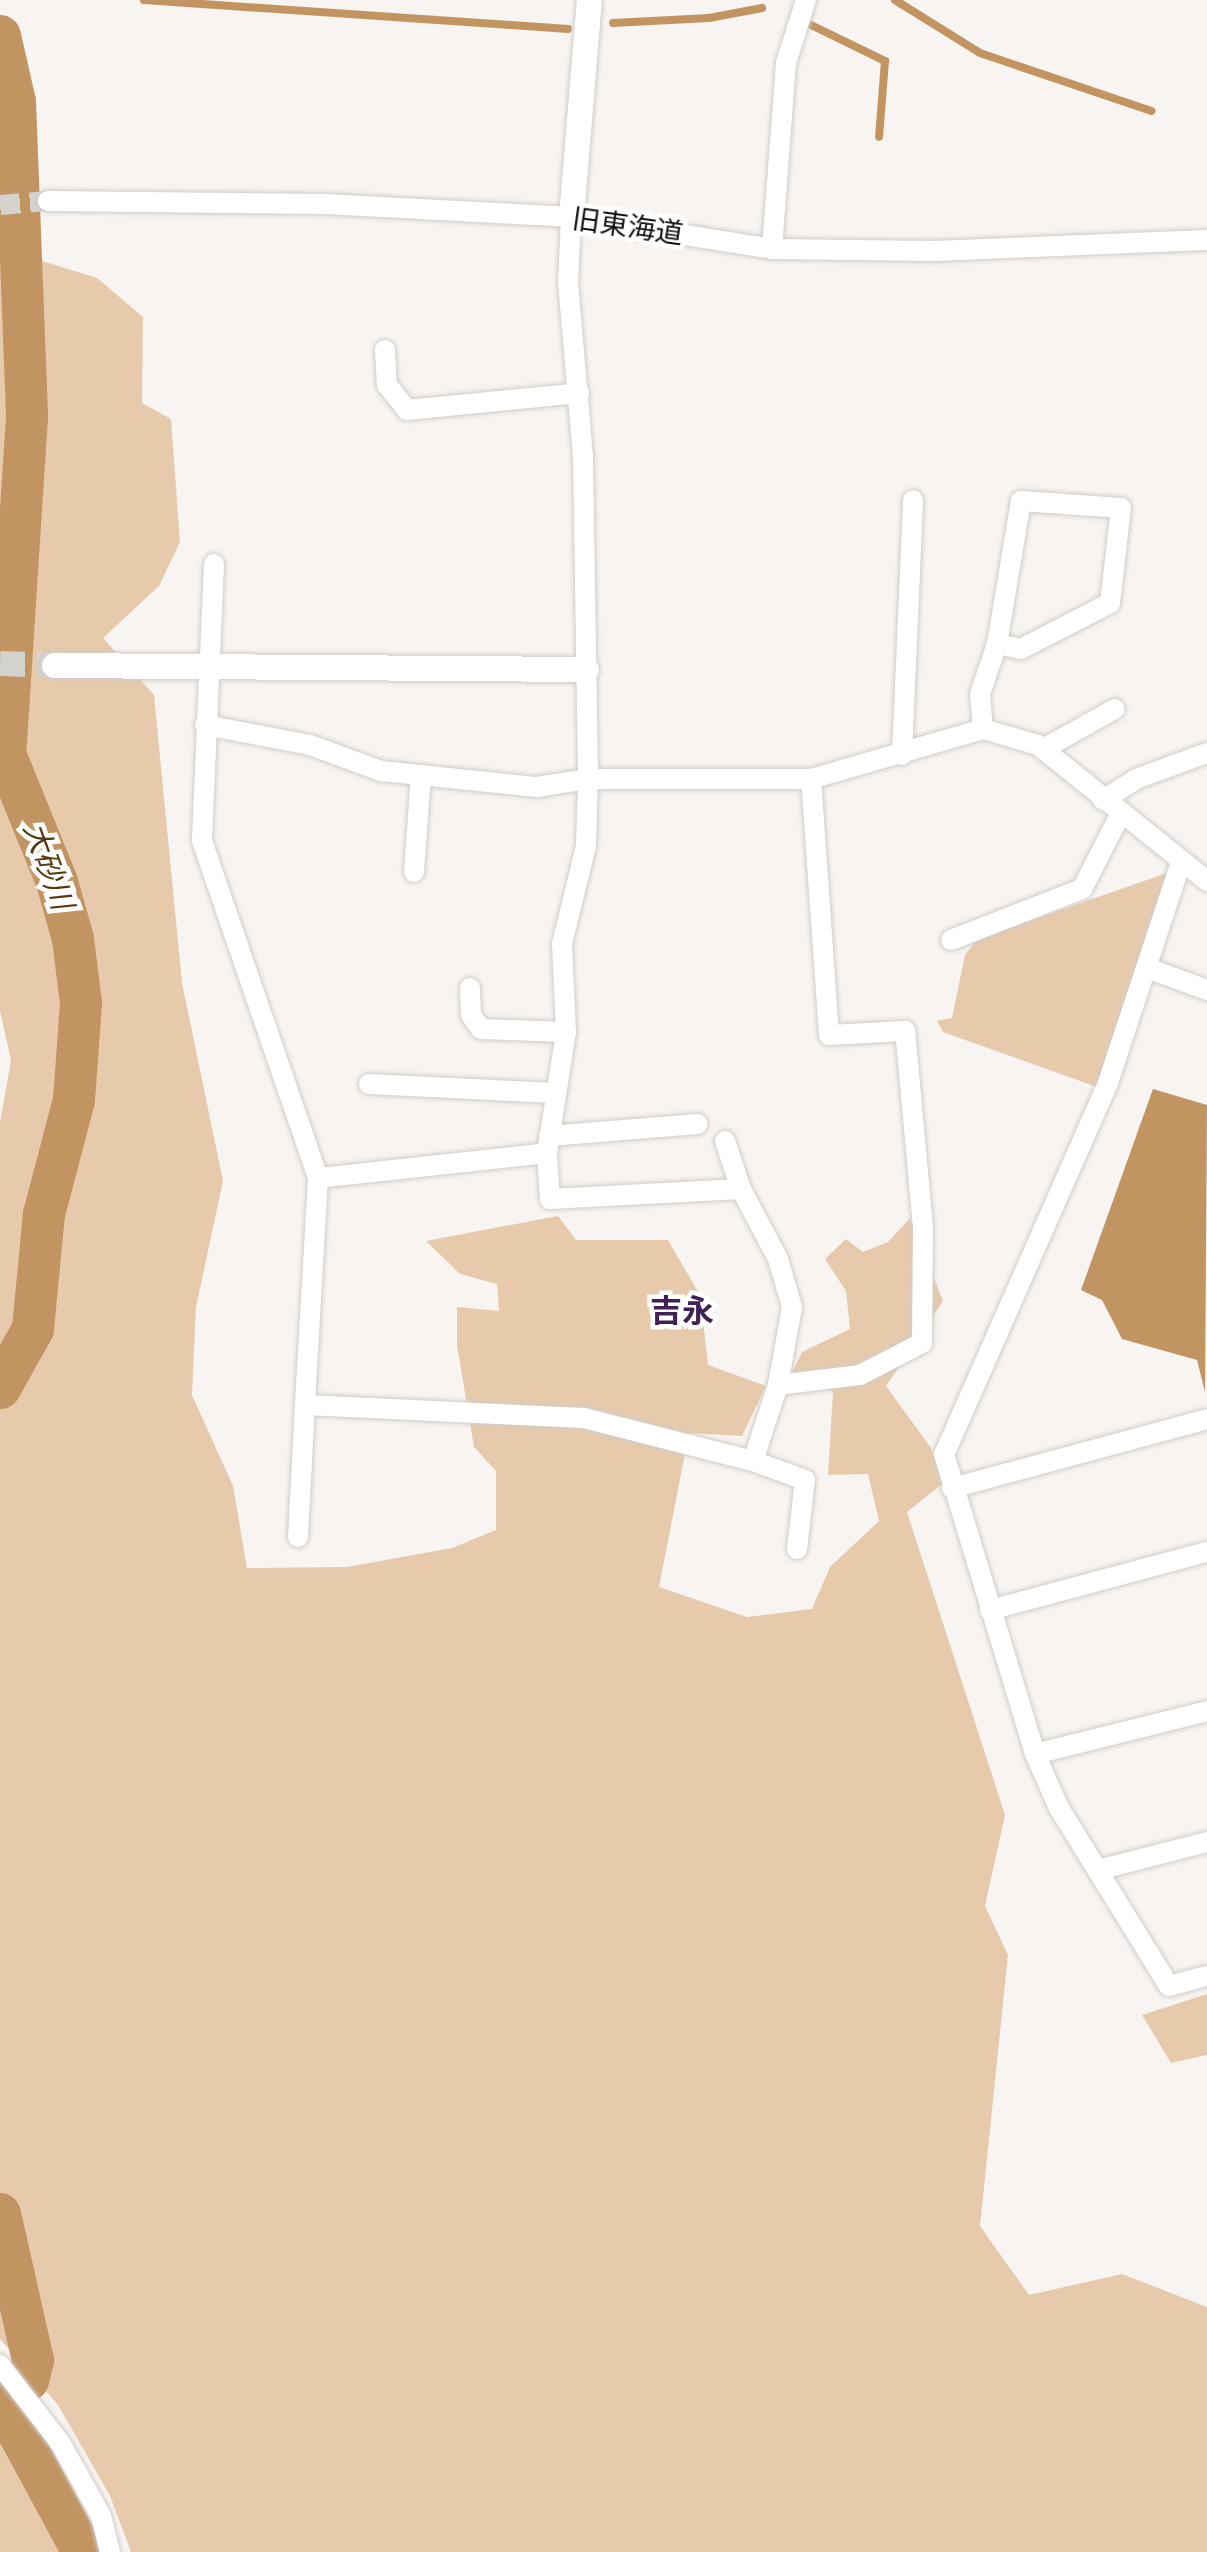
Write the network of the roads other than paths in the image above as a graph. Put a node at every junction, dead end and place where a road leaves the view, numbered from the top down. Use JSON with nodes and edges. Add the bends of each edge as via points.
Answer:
{"nodes":[{"id":1,"x":589,"y":0,"type":"edge"},
{"id":2,"x":806,"y":0,"type":"edge"},
{"id":3,"x":48,"y":201,"type":"tunnel mouth"},
{"id":4,"x":571,"y":217,"type":"junction"},
{"id":5,"x":1207,"y":240,"type":"edge"},
{"id":6,"x":772,"y":248,"type":"junction"},
{"id":7,"x":384,"y":350,"type":"dead end"},
{"id":8,"x":579,"y":393,"type":"junction"},
{"id":9,"x":913,"y":500,"type":"dead end"},
{"id":10,"x":214,"y":564,"type":"dead end"},
{"id":11,"x":997,"y":644,"type":"junction"},
{"id":12,"x":54,"y":665,"type":"tunnel mouth"},
{"id":13,"x":206,"y":667,"type":"junction"},
{"id":14,"x":586,"y":669,"type":"junction"},
{"id":15,"x":1116,"y":710,"type":"dead end"},
{"id":16,"x":205,"y":726,"type":"junction"},
{"id":17,"x":983,"y":729,"type":"junction"},
{"id":18,"x":1044,"y":749,"type":"junction"},
{"id":19,"x":1207,"y":753,"type":"edge"},
{"id":20,"x":902,"y":755,"type":"junction"},
{"id":21,"x":422,"y":775,"type":"junction"},
{"id":22,"x":588,"y":778,"type":"junction"},
{"id":23,"x":811,"y":778,"type":"junction"},
{"id":24,"x":1112,"y":807,"type":"junction"},
{"id":25,"x":1180,"y":865,"type":"junction"},
{"id":26,"x":414,"y":872,"type":"dead end"},
{"id":27,"x":1207,"y":881,"type":"edge"},
{"id":28,"x":951,"y":940,"type":"dead end"},
{"id":29,"x":1150,"y":969,"type":"junction"},
{"id":30,"x":470,"y":988,"type":"dead end"},
{"id":31,"x":1207,"y":990,"type":"edge"},
{"id":32,"x":566,"y":1032,"type":"junction"},
{"id":33,"x":369,"y":1084,"type":"dead end"},
{"id":34,"x":554,"y":1093,"type":"junction"},
{"id":35,"x":698,"y":1124,"type":"dead end"},
{"id":36,"x":725,"y":1141,"type":"dead end"},
{"id":37,"x":548,"y":1145,"type":"junction"},
{"id":38,"x":318,"y":1178,"type":"junction"},
{"id":39,"x":741,"y":1189,"type":"junction"},
{"id":40,"x":778,"y":1385,"type":"junction"},
{"id":41,"x":305,"y":1405,"type":"junction"},
{"id":42,"x":1207,"y":1419,"type":"edge"},
{"id":43,"x":753,"y":1461,"type":"junction"},
{"id":44,"x":952,"y":1488,"type":"junction"},
{"id":45,"x":298,"y":1537,"type":"dead end"},
{"id":46,"x":797,"y":1549,"type":"dead end"},
{"id":47,"x":1207,"y":1552,"type":"edge"},
{"id":48,"x":990,"y":1610,"type":"junction"},
{"id":49,"x":1207,"y":1710,"type":"edge"},
{"id":50,"x":1036,"y":1754,"type":"junction"},
{"id":51,"x":1207,"y":1842,"type":"edge"},
{"id":52,"x":1098,"y":1870,"type":"junction"},
{"id":53,"x":1207,"y":1976,"type":"edge"},
{"id":54,"x":0,"y":2365,"type":"edge"},
{"id":55,"x":110,"y":2552,"type":"edge"}],
"edges":[{"from":1,"to":4,"type":"street"},
{"from":2,"to":6,"type":"street","via":[[786,63]]},
{"from":3,"to":4,"type":"street","name":"旧東海道","via":[[324,204]]},
{"from":4,"to":6,"type":"street","name":"旧東海道"},
{"from":4,"to":8,"type":"street","via":[[568,282]]},
{"from":5,"to":6,"type":"street","name":"旧東海道","via":[[934,251]]},
{"from":7,"to":8,"type":"street","via":[[387,384],[407,410]]},
{"from":8,"to":14,"type":"street"},
{"from":9,"to":20,"type":"street"},
{"from":10,"to":13,"type":"street"},
{"from":11,"to":11,"type":"street","via":[[1021,501],[1121,508],[1110,604],[1021,650]]},
{"from":11,"to":17,"type":"street","via":[[980,694]]},
{"from":12,"to":13,"type":"street"},
{"from":13,"to":14,"type":"street"},
{"from":13,"to":16,"type":"street"},
{"from":14,"to":22,"type":"street"},
{"from":15,"to":18,"type":"street","via":[[1056,736]]},
{"from":16,"to":21,"type":"street"},
{"from":16,"to":38,"type":"street","via":[[202,841]]},
{"from":17,"to":18,"type":"street"},
{"from":17,"to":20,"type":"street"},
{"from":18,"to":24,"type":"street"},
{"from":19,"to":24,"type":"street","via":[[1136,779]]},
{"from":20,"to":23,"type":"street"},
{"from":21,"to":22,"type":"street","via":[[537,787]]},
{"from":21,"to":26,"type":"street"},
{"from":22,"to":23,"type":"street"},
{"from":22,"to":32,"type":"street","via":[[586,846],[562,944]]},
{"from":23,"to":40,"type":"street","via":[[829,1035],[904,1031],[923,1227],[922,1344],[860,1374]]},
{"from":24,"to":25,"type":"street"},
{"from":24,"to":28,"type":"street","via":[[1082,889]]},
{"from":25,"to":27,"type":"street"},
{"from":25,"to":29,"type":"street"},
{"from":29,"to":31,"type":"street"},
{"from":29,"to":44,"type":"street","via":[[1108,1083],[948,1442],[944,1454]]},
{"from":30,"to":32,"type":"street","via":[[471,1015],[481,1029]]},
{"from":32,"to":34,"type":"street"},
{"from":33,"to":34,"type":"street"},
{"from":34,"to":37,"type":"street"},
{"from":35,"to":37,"type":"street"},
{"from":36,"to":39,"type":"street"},
{"from":37,"to":38,"type":"street"},
{"from":37,"to":39,"type":"street","via":[[550,1198]]},
{"from":38,"to":41,"type":"street"},
{"from":39,"to":40,"type":"street","via":[[778,1259],[792,1306]]},
{"from":40,"to":43,"type":"street"},
{"from":41,"to":43,"type":"street","via":[[584,1418]]},
{"from":41,"to":45,"type":"street"},
{"from":42,"to":44,"type":"street"},
{"from":43,"to":46,"type":"street","via":[[804,1480]]},
{"from":44,"to":48,"type":"street"},
{"from":47,"to":48,"type":"street"},
{"from":48,"to":50,"type":"street"},
{"from":49,"to":50,"type":"street"},
{"from":50,"to":52,"type":"street","via":[[1059,1808]]},
{"from":51,"to":52,"type":"street"},
{"from":52,"to":53,"type":"street","via":[[1169,1986]]},
{"from":54,"to":55,"type":"street","via":[[60,2444],[101,2516]]}]}
